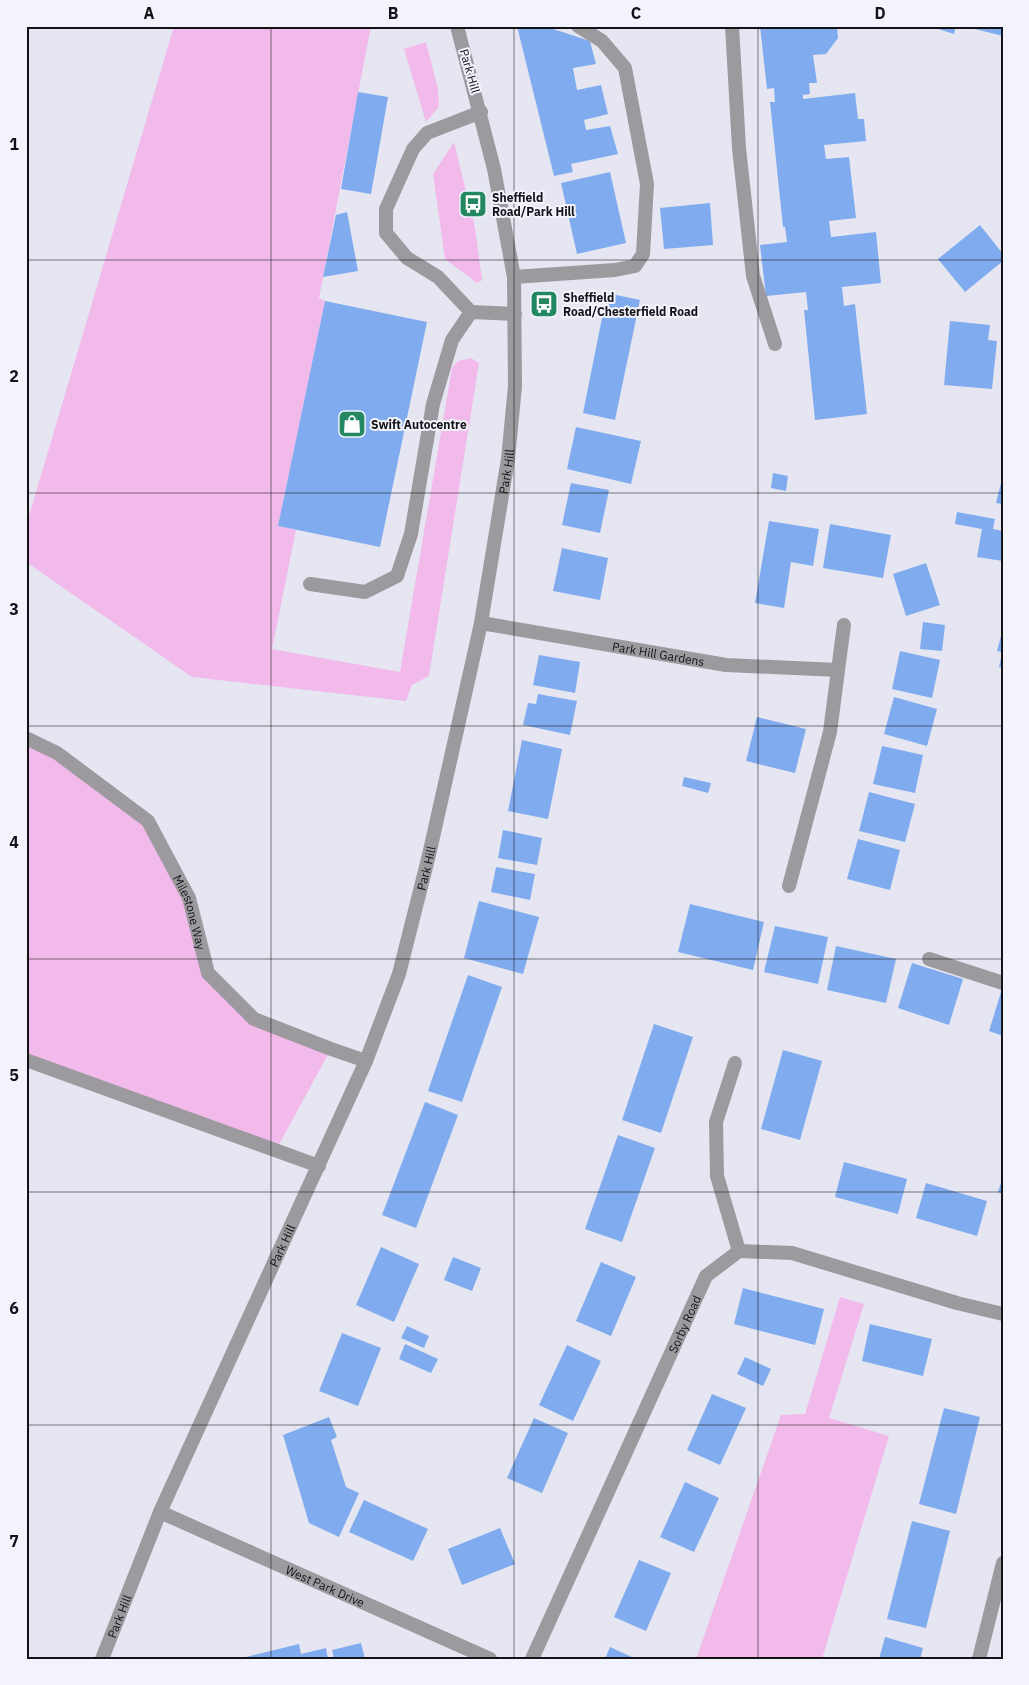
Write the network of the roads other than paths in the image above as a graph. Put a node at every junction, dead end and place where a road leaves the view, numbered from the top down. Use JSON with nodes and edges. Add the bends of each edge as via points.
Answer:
{"nodes":[{"id":1,"x":458,"y":26,"type":"edge"},
{"id":2,"x":578,"y":26,"type":"edge"},
{"id":3,"x":732,"y":26,"type":"edge"},
{"id":4,"x":481,"y":112,"type":"junction"},
{"id":5,"x":514,"y":277,"type":"junction"},
{"id":6,"x":471,"y":312,"type":"junction"},
{"id":7,"x":515,"y":314,"type":"junction"},
{"id":8,"x":775,"y":344,"type":"dead end"},
{"id":9,"x":310,"y":584,"type":"dead end"},
{"id":10,"x":481,"y":623,"type":"junction"},
{"id":11,"x":844,"y":625,"type":"dead end"},
{"id":12,"x":838,"y":670,"type":"junction"},
{"id":13,"x":26,"y":738,"type":"edge"},
{"id":14,"x":789,"y":886,"type":"dead end"},
{"id":15,"x":929,"y":959,"type":"dead end"},
{"id":16,"x":1003,"y":983,"type":"edge"},
{"id":17,"x":26,"y":1060,"type":"edge"},
{"id":18,"x":366,"y":1060,"type":"junction"},
{"id":19,"x":735,"y":1063,"type":"dead end"},
{"id":20,"x":319,"y":1166,"type":"junction"},
{"id":21,"x":739,"y":1251,"type":"junction"},
{"id":22,"x":1003,"y":1314,"type":"edge"},
{"id":23,"x":160,"y":1512,"type":"junction"},
{"id":24,"x":1003,"y":1563,"type":"edge"},
{"id":25,"x":102,"y":1659,"type":"edge"},
{"id":26,"x":490,"y":1659,"type":"edge"},
{"id":27,"x":532,"y":1659,"type":"edge"},
{"id":28,"x":979,"y":1659,"type":"edge"}],
"edges":[{"from":1,"to":4,"type":"street","name":"Park Hill"},
{"from":2,"to":5,"type":"street","via":[[602,41],[625,68],[647,184],[643,254],[635,266],[615,270]]},
{"from":3,"to":8,"type":"street","via":[[739,148],[753,276]]},
{"from":4,"to":5,"type":"street","name":"Park Hill"},
{"from":4,"to":6,"type":"street","via":[[427,133],[414,149],[386,209],[386,233],[407,258],[438,277]]},
{"from":5,"to":7,"type":"street","name":"Park Hill"},
{"from":6,"to":7,"type":"street"},
{"from":6,"to":9,"type":"street","via":[[452,340],[433,404],[413,525],[397,576],[365,592]]},
{"from":7,"to":10,"type":"street","name":"Park Hill","via":[[515,386],[508,459]]},
{"from":10,"to":12,"type":"street","name":"Park Hill Gardens","via":[[726,666]]},
{"from":10,"to":18,"type":"street","name":"Park Hill","via":[[399,974]]},
{"from":11,"to":12,"type":"street"},
{"from":12,"to":14,"type":"street","via":[[830,732]]},
{"from":13,"to":18,"type":"street","name":"Milestone Way","via":[[57,753],[148,821],[189,898],[208,973],[254,1019]]},
{"from":15,"to":16,"type":"street"},
{"from":17,"to":20,"type":"street"},
{"from":18,"to":20,"type":"street","name":"Park Hill"},
{"from":19,"to":21,"type":"street","via":[[716,1122],[717,1176]]},
{"from":20,"to":23,"type":"street","name":"Park Hill"},
{"from":21,"to":22,"type":"street","via":[[792,1253]]},
{"from":21,"to":27,"type":"street","name":"Sorby Road","via":[[706,1276]]},
{"from":23,"to":25,"type":"street","name":"Park Hill"},
{"from":23,"to":26,"type":"street","name":"West Park Drive"},
{"from":24,"to":28,"type":"street"}]}
